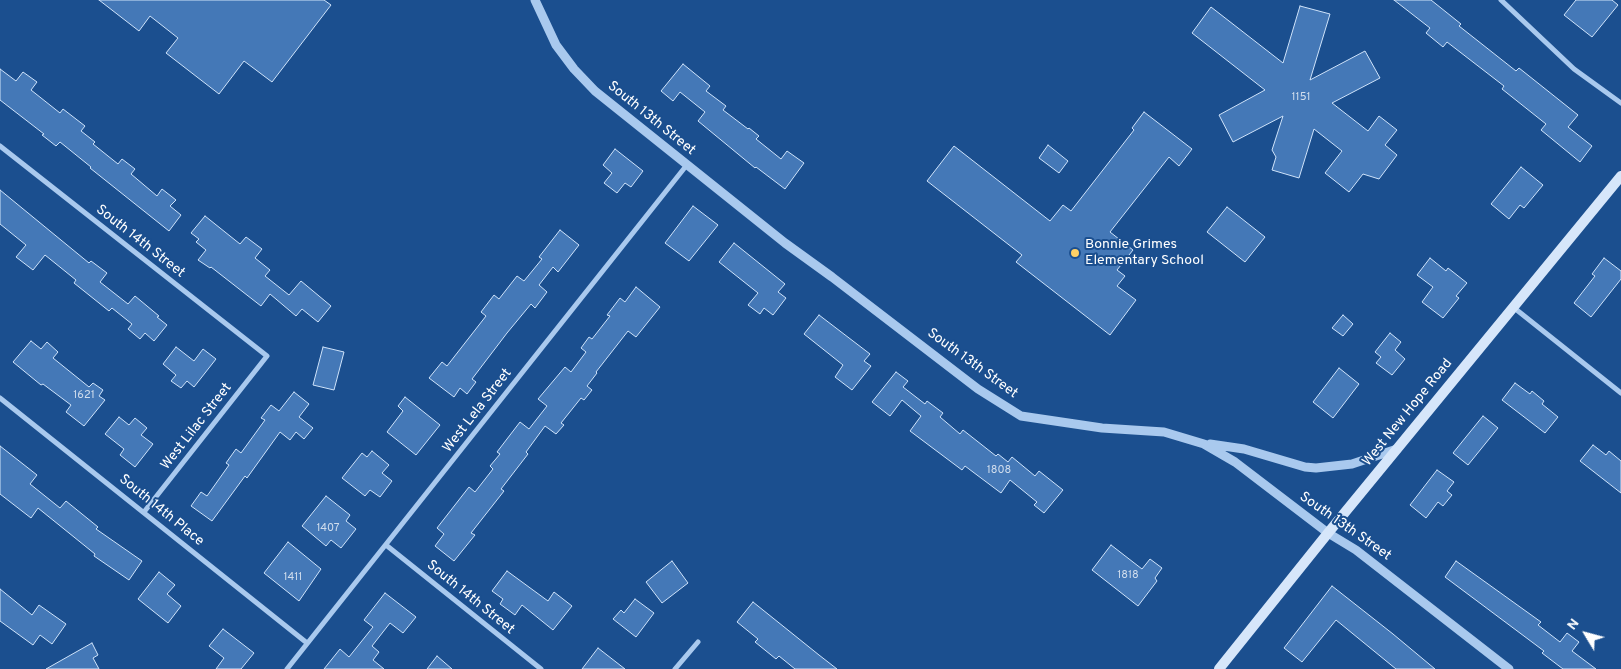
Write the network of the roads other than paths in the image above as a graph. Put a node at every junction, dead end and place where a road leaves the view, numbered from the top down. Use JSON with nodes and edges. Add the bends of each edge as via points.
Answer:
{"nodes":[{"id":1,"x":535,"y":0,"type":"edge"},
{"id":2,"x":1501,"y":0,"type":"edge"},
{"id":3,"x":1621,"y":103,"type":"edge"},
{"id":4,"x":0,"y":146,"type":"edge"},
{"id":5,"x":686,"y":166,"type":"junction"},
{"id":6,"x":1621,"y":176,"type":"edge"},
{"id":7,"x":1512,"y":307,"type":"junction"},
{"id":8,"x":267,"y":356,"type":"joint"},
{"id":9,"x":1621,"y":393,"type":"edge"},
{"id":10,"x":0,"y":398,"type":"edge"},
{"id":11,"x":1204,"y":444,"type":"junction"},
{"id":12,"x":1396,"y":449,"type":"junction"},
{"id":13,"x":144,"y":512,"type":"junction"},
{"id":14,"x":1328,"y":533,"type":"junction"},
{"id":15,"x":386,"y":545,"type":"junction"},
{"id":16,"x":698,"y":642,"type":"dead end"},
{"id":17,"x":307,"y":643,"type":"junction"},
{"id":18,"x":287,"y":669,"type":"edge"},
{"id":19,"x":541,"y":669,"type":"edge"},
{"id":20,"x":675,"y":669,"type":"edge"},
{"id":21,"x":1219,"y":669,"type":"edge"},
{"id":22,"x":1509,"y":669,"type":"edge"}],
"edges":[{"from":1,"to":5,"type":"street","name":"South 13th Street","via":[[556,45],[574,69],[595,91]]},
{"from":2,"to":3,"type":"street","via":[[1574,69]]},
{"from":4,"to":8,"type":"street","name":"South 14th Street"},
{"from":5,"to":11,"type":"street","name":"South 13th Street","via":[[978,389],[1021,416],[1102,428],[1164,432]]},
{"from":5,"to":15,"type":"street","name":"West Lela Street"},
{"from":6,"to":7,"type":"main road","name":"West New Hope Road"},
{"from":7,"to":9,"type":"street"},
{"from":7,"to":12,"type":"main road","name":"West New Hope Road"},
{"from":8,"to":13,"type":"street","name":"West Lilac Street"},
{"from":10,"to":13,"type":"street","name":"South 14th Place"},
{"from":11,"to":12,"type":"street","via":[[1244,450],[1316,468],[1352,464]]},
{"from":11,"to":14,"type":"street","name":"South 13th Street","via":[[1235,462]]},
{"from":12,"to":14,"type":"main road","name":"West New Hope Road"},
{"from":13,"to":17,"type":"street","name":"South 14th Place"},
{"from":14,"to":21,"type":"main road","name":"West New Hope Road"},
{"from":14,"to":22,"type":"street","name":"South 13th Street","via":[[1366,558]]},
{"from":15,"to":17,"type":"street","name":"West Lela Street"},
{"from":15,"to":19,"type":"street","name":"South 14th Street"},
{"from":16,"to":20,"type":"street"},
{"from":17,"to":18,"type":"street","name":"West Lela Street"}]}
